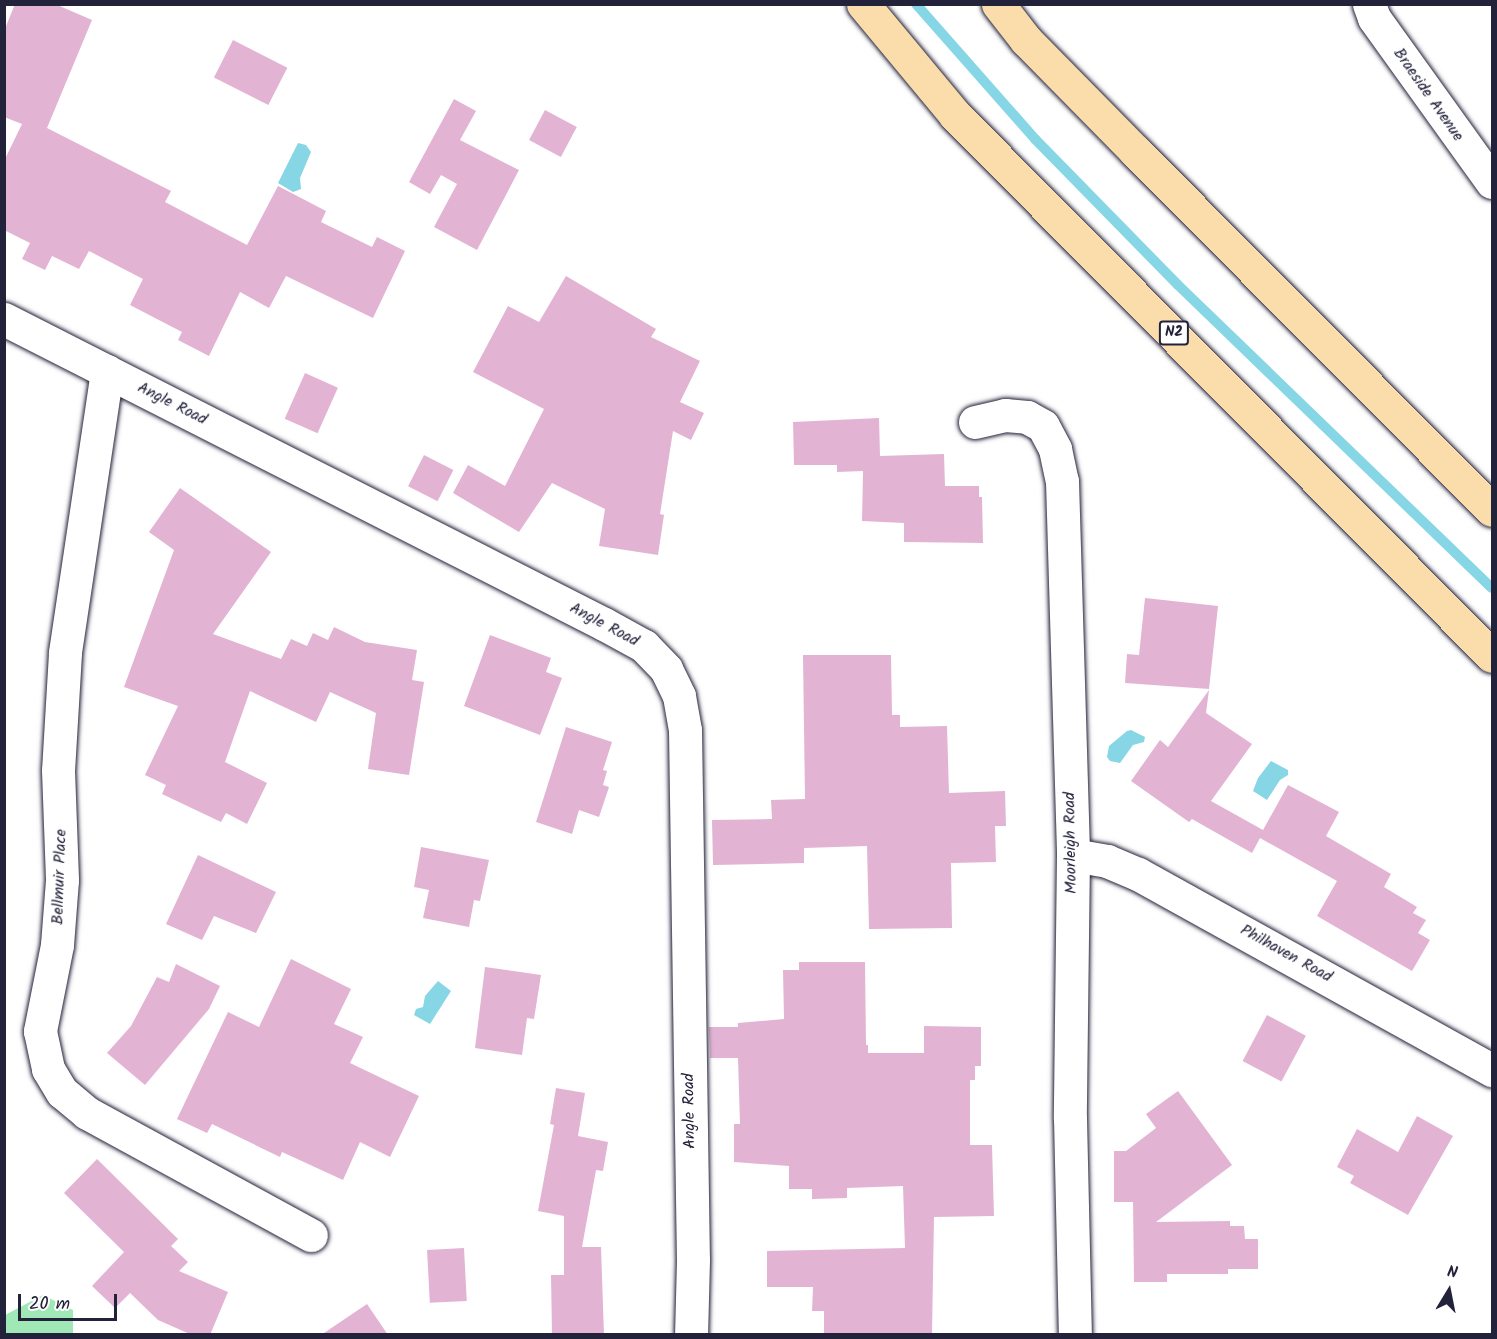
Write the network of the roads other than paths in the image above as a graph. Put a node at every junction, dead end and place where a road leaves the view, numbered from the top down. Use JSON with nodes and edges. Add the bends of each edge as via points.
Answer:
{"nodes":[{"id":1,"x":862,"y":4,"type":"edge"},
{"id":2,"x":998,"y":4,"type":"edge"},
{"id":3,"x":1368,"y":4,"type":"edge"},
{"id":4,"x":1492,"y":182,"type":"edge"},
{"id":5,"x":4,"y":320,"type":"edge"},
{"id":6,"x":106,"y":371,"type":"junction"},
{"id":7,"x":975,"y":422,"type":"dead end"},
{"id":8,"x":1492,"y":510,"type":"edge"},
{"id":9,"x":1492,"y":656,"type":"edge"},
{"id":10,"x":1073,"y":855,"type":"junction"},
{"id":11,"x":1492,"y":1070,"type":"edge"},
{"id":12,"x":311,"y":1235,"type":"dead end"},
{"id":13,"x":691,"y":1335,"type":"edge"},
{"id":14,"x":1075,"y":1335,"type":"edge"}],
"edges":[{"from":1,"to":9,"type":"highway","number":"N2","via":[[955,115]]},
{"from":2,"to":8,"type":"highway","via":[[1026,40]]},
{"from":3,"to":4,"type":"street","name":"Braeside Avenue","via":[[1374,18]]},
{"from":5,"to":6,"type":"street","name":"Angle Road"},
{"from":6,"to":12,"type":"street","name":"Bellmuir Place","via":[[65,653],[58,770],[62,880],[57,945],[39,1031],[48,1070],[62,1092],[87,1113]]},
{"from":6,"to":13,"type":"street","name":"Angle Road","via":[[603,624],[644,646],[666,669],[679,696],[685,730]]},
{"from":7,"to":10,"type":"street","name":"Moorleigh Road","via":[[1005,415],[1027,417],[1043,426],[1055,450],[1062,481]]},
{"from":10,"to":11,"type":"street","name":"Philhaven Road","via":[[1107,861],[1138,874]]},
{"from":10,"to":14,"type":"street","name":"Moorleigh Road","via":[[1070,1118]]}]}
